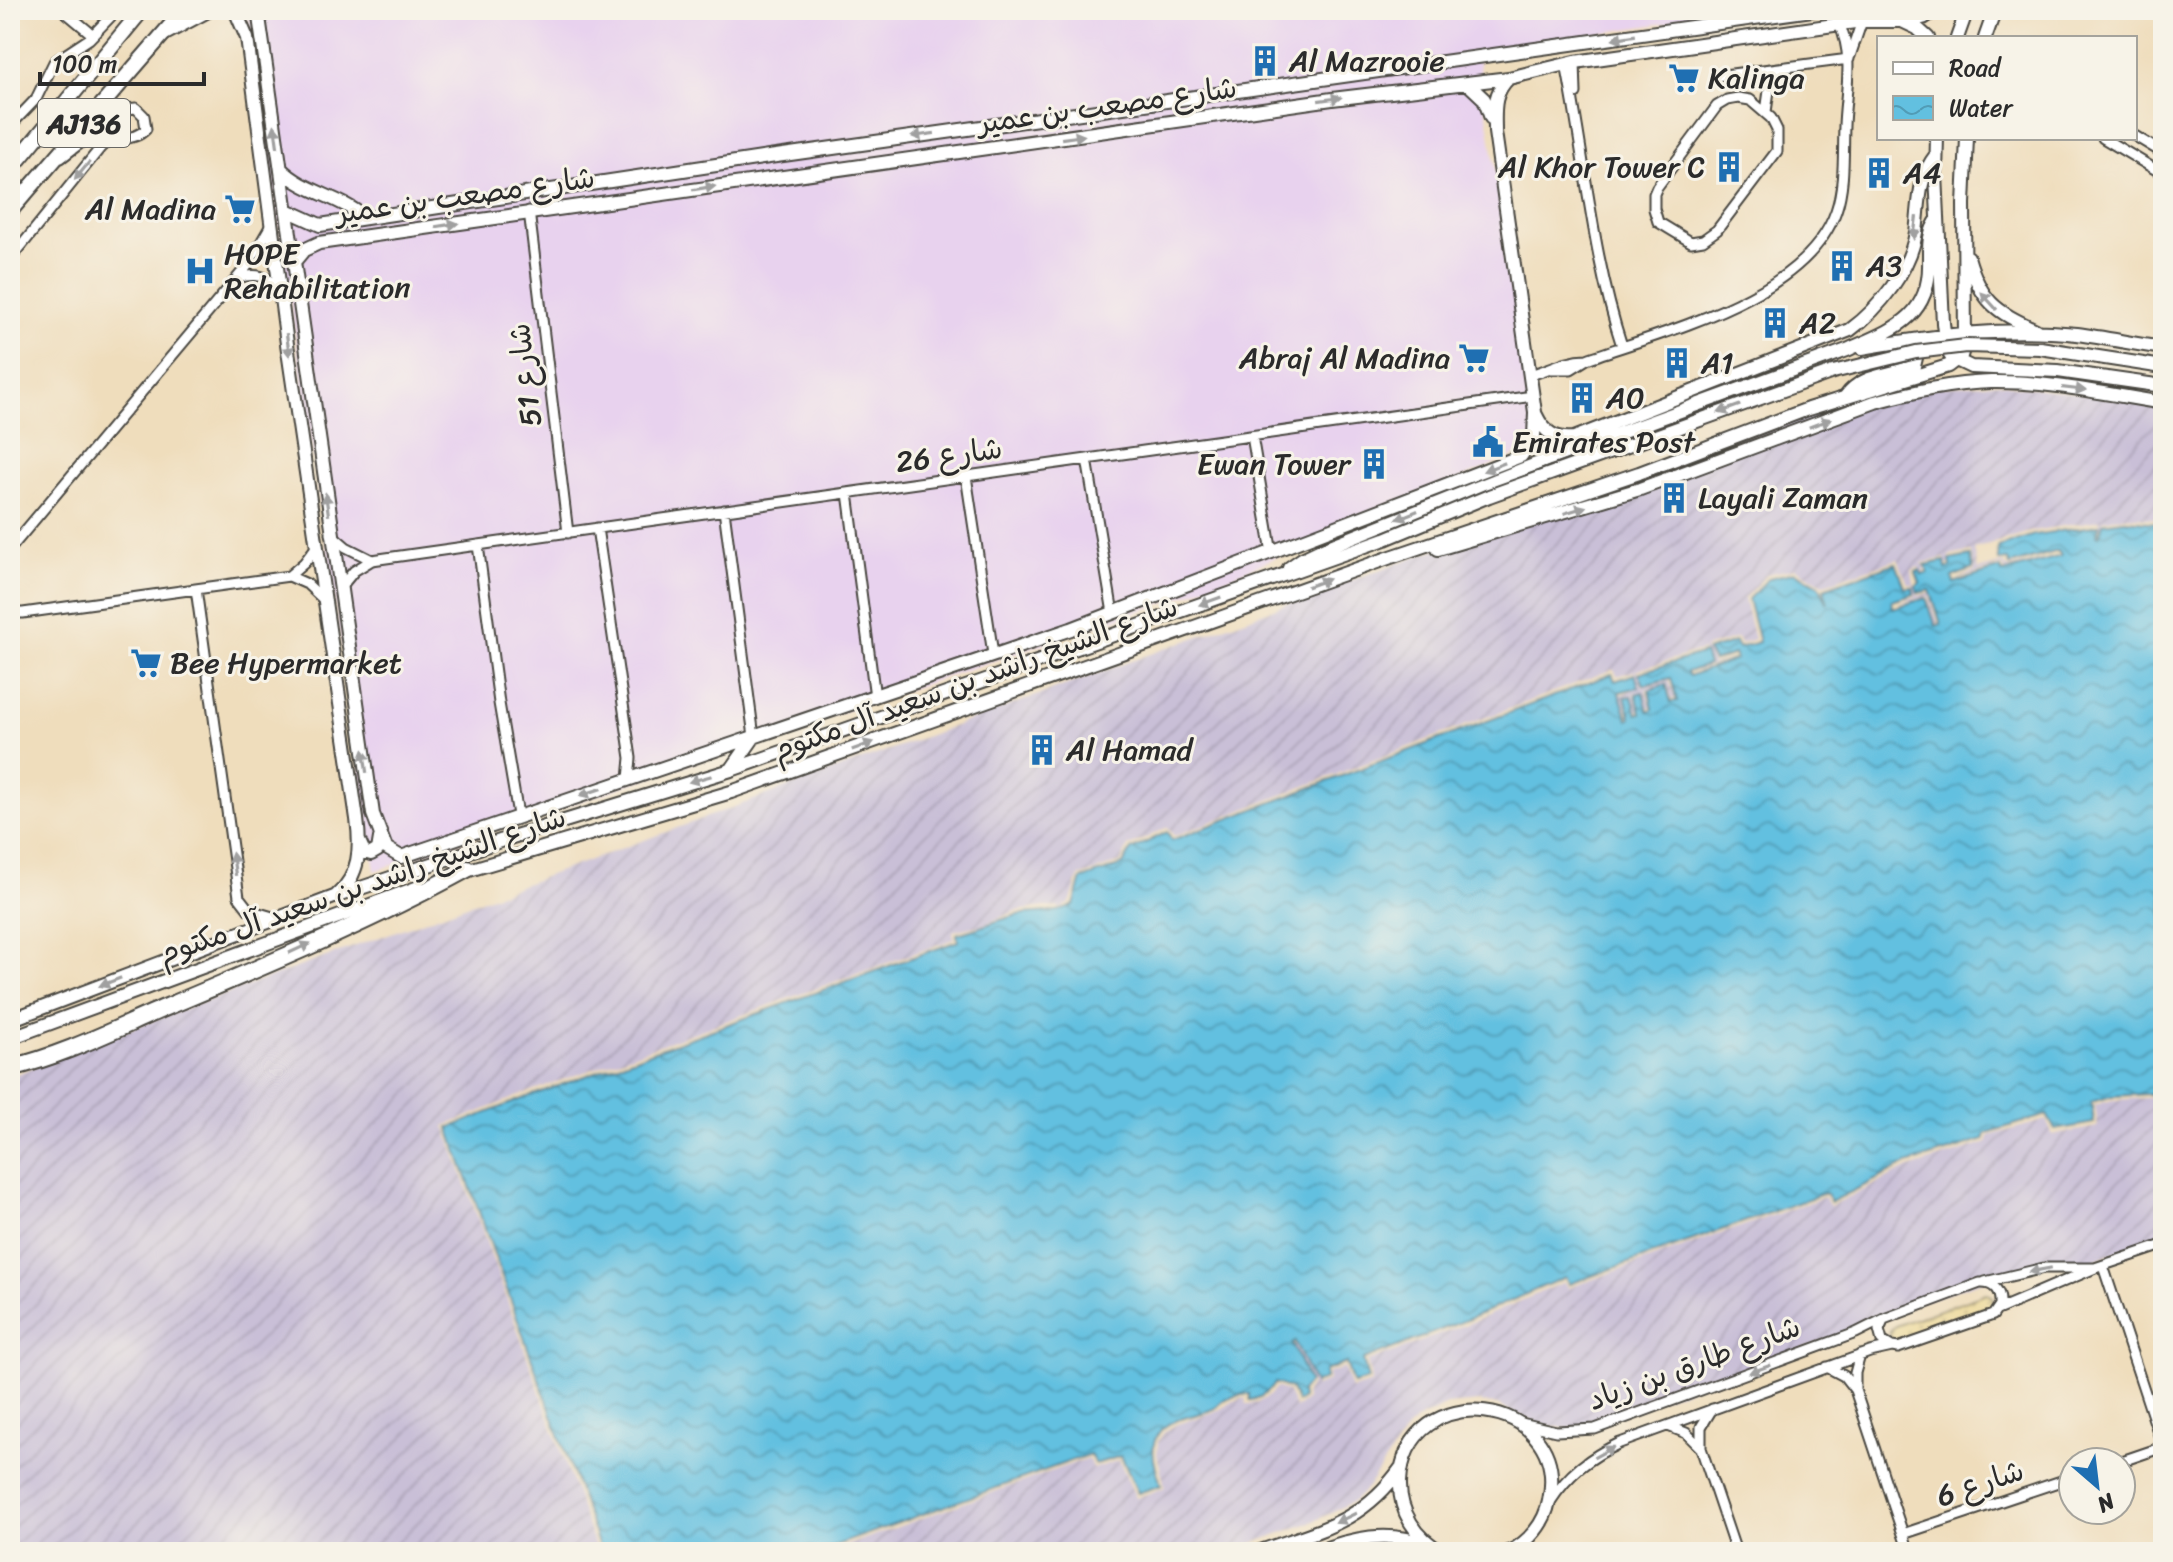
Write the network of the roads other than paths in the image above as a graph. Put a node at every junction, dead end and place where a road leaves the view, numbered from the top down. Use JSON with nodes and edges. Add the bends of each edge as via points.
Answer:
{"nodes":[{"id":1,"x":63,"y":10,"type":"edge"},
{"id":2,"x":117,"y":10,"type":"edge"},
{"id":3,"x":142,"y":10,"type":"edge"},
{"id":4,"x":184,"y":10,"type":"edge"},
{"id":5,"x":210,"y":10,"type":"edge"},
{"id":6,"x":225,"y":10,"type":"edge"},
{"id":7,"x":1812,"y":10,"type":"edge"},
{"id":8,"x":1931,"y":10,"type":"edge"},
{"id":9,"x":1967,"y":10,"type":"edge"},
{"id":10,"x":1995,"y":10,"type":"edge"},
{"id":11,"x":258,"y":11,"type":"edge"},
{"id":12,"x":236,"y":15,"type":"edge"},
{"id":13,"x":1885,"y":19,"type":"junction"},
{"id":14,"x":1862,"y":21,"type":"junction"},
{"id":15,"x":1839,"y":24,"type":"junction"},
{"id":16,"x":93,"y":35,"type":"junction"},
{"id":17,"x":1925,"y":36,"type":"edge"},
{"id":18,"x":1958,"y":36,"type":"edge"},
{"id":19,"x":1986,"y":36,"type":"edge"},
{"id":20,"x":158,"y":37,"type":"junction"},
{"id":21,"x":1849,"y":59,"type":"junction"},
{"id":22,"x":1571,"y":63,"type":"junction"},
{"id":23,"x":1772,"y":69,"type":"junction"},
{"id":24,"x":1716,"y":76,"type":"dead end"},
{"id":25,"x":1509,"y":78,"type":"junction"},
{"id":26,"x":1467,"y":83,"type":"junction"},
{"id":27,"x":1766,"y":112,"type":"junction"},
{"id":28,"x":10,"y":126,"type":"edge"},
{"id":29,"x":1495,"y":132,"type":"junction"},
{"id":30,"x":2137,"y":137,"type":"edge"},
{"id":31,"x":1937,"y":140,"type":"edge"},
{"id":32,"x":1967,"y":140,"type":"edge"},
{"id":33,"x":2106,"y":140,"type":"edge"},
{"id":34,"x":2163,"y":153,"type":"edge"},
{"id":35,"x":1936,"y":155,"type":"junction"},
{"id":36,"x":45,"y":168,"type":"junction"},
{"id":37,"x":281,"y":169,"type":"junction"},
{"id":38,"x":10,"y":170,"type":"edge"},
{"id":39,"x":2163,"y":174,"type":"edge"},
{"id":40,"x":287,"y":210,"type":"junction"},
{"id":41,"x":10,"y":211,"type":"edge"},
{"id":42,"x":529,"y":211,"type":"junction"},
{"id":43,"x":364,"y":217,"type":"junction"},
{"id":44,"x":1938,"y":219,"type":"junction"},
{"id":45,"x":273,"y":222,"type":"junction"},
{"id":46,"x":320,"y":225,"type":"junction"},
{"id":47,"x":319,"y":243,"type":"junction"},
{"id":48,"x":1964,"y":244,"type":"junction"},
{"id":49,"x":10,"y":260,"type":"edge"},
{"id":50,"x":294,"y":262,"type":"junction"},
{"id":51,"x":237,"y":278,"type":"junction"},
{"id":52,"x":282,"y":294,"type":"junction"},
{"id":53,"x":2043,"y":333,"type":"junction"},
{"id":54,"x":1964,"y":334,"type":"junction"},
{"id":55,"x":2076,"y":334,"type":"junction"},
{"id":56,"x":1944,"y":336,"type":"junction"},
{"id":57,"x":1877,"y":345,"type":"junction"},
{"id":58,"x":1622,"y":346,"type":"junction"},
{"id":59,"x":2163,"y":348,"type":"edge"},
{"id":60,"x":1847,"y":350,"type":"junction"},
{"id":61,"x":1956,"y":361,"type":"junction"},
{"id":62,"x":2163,"y":367,"type":"edge"},
{"id":63,"x":2032,"y":369,"type":"junction"},
{"id":64,"x":1530,"y":375,"type":"junction"},
{"id":65,"x":2163,"y":386,"type":"edge"},
{"id":66,"x":1703,"y":387,"type":"junction"},
{"id":67,"x":1533,"y":396,"type":"junction"},
{"id":68,"x":1846,"y":396,"type":"junction"},
{"id":69,"x":1721,"y":397,"type":"junction"},
{"id":70,"x":2163,"y":403,"type":"edge"},
{"id":71,"x":1535,"y":412,"type":"junction"},
{"id":72,"x":1252,"y":436,"type":"junction"},
{"id":73,"x":1087,"y":459,"type":"junction"},
{"id":74,"x":966,"y":476,"type":"junction"},
{"id":75,"x":848,"y":493,"type":"junction"},
{"id":76,"x":724,"y":510,"type":"junction"},
{"id":77,"x":1341,"y":526,"type":"junction"},
{"id":78,"x":597,"y":528,"type":"junction"},
{"id":79,"x":568,"y":533,"type":"junction"},
{"id":80,"x":331,"y":534,"type":"junction"},
{"id":81,"x":318,"y":542,"type":"junction"},
{"id":82,"x":478,"y":545,"type":"junction"},
{"id":83,"x":1325,"y":548,"type":"junction"},
{"id":84,"x":10,"y":549,"type":"edge"},
{"id":85,"x":1272,"y":553,"type":"junction"},
{"id":86,"x":1391,"y":557,"type":"junction"},
{"id":87,"x":372,"y":560,"type":"junction"},
{"id":88,"x":1283,"y":574,"type":"junction"},
{"id":89,"x":289,"y":576,"type":"junction"},
{"id":90,"x":340,"y":588,"type":"junction"},
{"id":91,"x":196,"y":589,"type":"junction"},
{"id":92,"x":1148,"y":600,"type":"junction"},
{"id":93,"x":328,"y":606,"type":"junction"},
{"id":94,"x":1113,"y":613,"type":"junction"},
{"id":95,"x":1172,"y":615,"type":"junction"},
{"id":96,"x":10,"y":616,"type":"edge"},
{"id":97,"x":993,"y":654,"type":"junction"},
{"id":98,"x":875,"y":697,"type":"junction"},
{"id":99,"x":754,"y":737,"type":"junction"},
{"id":100,"x":731,"y":770,"type":"junction"},
{"id":101,"x":629,"y":779,"type":"junction"},
{"id":102,"x":518,"y":815,"type":"junction"},
{"id":103,"x":489,"y":826,"type":"junction"},
{"id":104,"x":380,"y":838,"type":"junction"},
{"id":105,"x":509,"y":838,"type":"junction"},
{"id":106,"x":359,"y":841,"type":"junction"},
{"id":107,"x":467,"y":869,"type":"junction"},
{"id":108,"x":334,"y":897,"type":"junction"},
{"id":109,"x":276,"y":918,"type":"junction"},
{"id":110,"x":10,"y":1020,"type":"edge"},
{"id":111,"x":10,"y":1038,"type":"edge"},
{"id":112,"x":10,"y":1068,"type":"edge"},
{"id":113,"x":2163,"y":1245,"type":"edge"},
{"id":114,"x":2099,"y":1267,"type":"junction"},
{"id":115,"x":1985,"y":1282,"type":"junction"},
{"id":116,"x":1997,"y":1310,"type":"junction"},
{"id":117,"x":1884,"y":1319,"type":"junction"},
{"id":118,"x":1892,"y":1347,"type":"junction"},
{"id":119,"x":1860,"y":1355,"type":"junction"},
{"id":120,"x":1827,"y":1367,"type":"junction"},
{"id":121,"x":1855,"y":1390,"type":"junction"},
{"id":122,"x":1712,"y":1409,"type":"junction"},
{"id":123,"x":1518,"y":1422,"type":"junction"},
{"id":124,"x":1666,"y":1426,"type":"junction"},
{"id":125,"x":2163,"y":1447,"type":"edge"},
{"id":126,"x":1701,"y":1448,"type":"junction"},
{"id":127,"x":2137,"y":1456,"type":"edge"},
{"id":128,"x":1403,"y":1466,"type":"junction"},
{"id":129,"x":2057,"y":1482,"type":"edge"},
{"id":130,"x":1549,"y":1505,"type":"junction"},
{"id":131,"x":1535,"y":1532,"type":"junction"},
{"id":132,"x":1903,"y":1534,"type":"junction"},
{"id":133,"x":1438,"y":1550,"type":"edge"},
{"id":134,"x":1258,"y":1552,"type":"edge"},
{"id":135,"x":1316,"y":1552,"type":"edge"},
{"id":136,"x":1509,"y":1552,"type":"edge"},
{"id":137,"x":1529,"y":1552,"type":"edge"},
{"id":138,"x":1736,"y":1552,"type":"edge"},
{"id":139,"x":1909,"y":1552,"type":"edge"}],
"edges":[{"from":1,"to":16,"type":"street"},
{"from":2,"to":16,"type":"street"},
{"from":3,"to":38,"type":"main road","number":"AJ136"},
{"from":4,"to":20,"type":"main road","number":"AJ136"},
{"from":5,"to":20,"type":"main road"},
{"from":6,"to":12,"type":"main road"},
{"from":7,"to":43,"type":"main road","name":"شارع مصعب بن عمير","one_way":true},
{"from":8,"to":13,"type":"main road","via":[[1924,18],[1898,14]]},
{"from":9,"to":18,"type":"main road"},
{"from":10,"to":19,"type":"main road"},
{"from":37,"to":11,"type":"main road","one_way":true},
{"from":12,"to":45,"type":"main road","via":[[247,38]]},
{"from":13,"to":14,"type":"main road","name":"شارع مصعب بن عمير"},
{"from":13,"to":17,"type":"main road","name":"شارع مصعب بن عمير","via":[[1910,24]]},
{"from":14,"to":15,"type":"main road","name":"شارع مصعب بن عمير"},
{"from":14,"to":21,"type":"street"},
{"from":15,"to":21,"type":"street"},
{"from":15,"to":22,"type":"main road","name":"شارع مصعب بن عمير"},
{"from":16,"to":28,"type":"street","via":[[54,62],[36,99]]},
{"from":20,"to":36,"type":"main road","number":"AJ136"},
{"from":21,"to":23,"type":"street"},
{"from":21,"to":58,"type":"street","via":[[1841,193],[1814,250],[1750,297]]},
{"from":22,"to":25,"type":"main road","name":"شارع مصعب بن عمير"},
{"from":22,"to":58,"type":"street","via":[[1600,269]]},
{"from":23,"to":24,"type":"street"},
{"from":23,"to":27,"type":"street"},
{"from":25,"to":26,"type":"main road","name":"شارع مصعب بن عمير"},
{"from":25,"to":29,"type":"main road","via":[[1496,98]]},
{"from":26,"to":29,"type":"main road","via":[[1488,106]]},
{"from":42,"to":26,"type":"main road","name":"شارع مصعب بن عمير","one_way":true},
{"from":27,"to":27,"type":"street","via":[[1738,98],[1717,106],[1657,187],[1654,209],[1663,228],[1691,242],[1717,230],[1777,151],[1777,130]]},
{"from":29,"to":64,"type":"main road"},
{"from":30,"to":34,"type":"street"},
{"from":31,"to":35,"type":"main road"},
{"from":32,"to":48,"type":"main road"},
{"from":33,"to":39,"type":"street"},
{"from":35,"to":44,"type":"main road"},
{"from":35,"to":66,"type":"main road","one_way":true,"via":[[1920,188],[1907,261],[1864,318],[1832,339]]},
{"from":36,"to":41,"type":"main road","number":"AJ136"},
{"from":36,"to":49,"type":"street","one_way":true,"via":[[125,109],[136,108],[144,116],[146,129],[140,135],[101,147]]},
{"from":37,"to":40,"type":"main road"},
{"from":37,"to":43,"type":"main road"},
{"from":40,"to":46,"type":"main road","name":"شارع مصعب بن عمير"},
{"from":40,"to":50,"type":"main road"},
{"from":47,"to":42,"type":"main road","name":"شارع مصعب بن عمير","one_way":true},
{"from":42,"to":79,"type":"street","name":"شارع 51"},
{"from":43,"to":46,"type":"main road","name":"شارع مصعب بن عمير"},
{"from":44,"to":56,"type":"main road"},
{"from":44,"to":60,"type":"main road","via":[[1930,236],[1930,275],[1919,307],[1903,323]]},
{"from":45,"to":51,"type":"street"},
{"from":45,"to":52,"type":"main road"},
{"from":46,"to":47,"type":"main road","via":[[312,233]]},
{"from":47,"to":50,"type":"main road","name":"شارع مصعب بن عمير"},
{"from":53,"to":48,"type":"main road","one_way":true,"via":[[2007,317],[1986,300]]},
{"from":48,"to":54,"type":"main road"},
{"from":80,"to":50,"type":"main road","one_way":true},
{"from":51,"to":52,"type":"street","via":[[259,275]]},
{"from":51,"to":84,"type":"street"},
{"from":52,"to":81,"type":"main road","one_way":true},
{"from":53,"to":54,"type":"main road"},
{"from":53,"to":55,"type":"main road"},
{"from":54,"to":56,"type":"main road"},
{"from":54,"to":61,"type":"main road","via":[[1964,349]]},
{"from":55,"to":59,"type":"main road"},
{"from":55,"to":63,"type":"main road","via":[[2001,339],[2001,358]]},
{"from":56,"to":57,"type":"main road"},
{"from":56,"to":61,"type":"main road","via":[[1948,354]]},
{"from":57,"to":60,"type":"main road"},
{"from":57,"to":68,"type":"main road","via":[[1912,348],[1916,362],[1862,382]]},
{"from":58,"to":64,"type":"street","via":[[1571,369]]},
{"from":60,"to":69,"type":"main road"},
{"from":61,"to":63,"type":"main road","via":[[1971,367]]},
{"from":61,"to":68,"type":"main road","name":"شارع الشيخ راشد بن سعيد آل مكتوم"},
{"from":62,"to":88,"type":"main road","name":"شارع الشيخ راشد بن سعيد آل مكتوم","one_way":true,"bridge":true,"via":[[2040,348],[1966,346],[1916,352],[1801,382]]},
{"from":63,"to":65,"type":"main road"},
{"from":64,"to":67,"type":"main road"},
{"from":66,"to":69,"type":"main road"},
{"from":66,"to":71,"type":"main road","via":[[1574,438],[1549,433]]},
{"from":67,"to":71,"type":"main road"},
{"from":67,"to":72,"type":"street","name":"شارع 26"},
{"from":68,"to":86,"type":"main road","name":"شارع الشيخ راشد بن سعيد آل مكتوم"},
{"from":69,"to":83,"type":"main road","one_way":true},
{"from":86,"to":70,"type":"main road","one_way":true,"via":[[1440,549],[1612,498],[1909,393],[2004,383]]},
{"from":71,"to":77,"type":"main road","one_way":true,"via":[[1534,437],[1521,456]]},
{"from":72,"to":73,"type":"street","name":"شارع 26"},
{"from":72,"to":85,"type":"street"},
{"from":73,"to":74,"type":"street","name":"شارع 26"},
{"from":73,"to":94,"type":"street"},
{"from":74,"to":75,"type":"street","name":"شارع 26"},
{"from":74,"to":97,"type":"street"},
{"from":75,"to":76,"type":"street","name":"شارع 26"},
{"from":75,"to":98,"type":"street"},
{"from":76,"to":78,"type":"street","name":"شارع 26"},
{"from":76,"to":99,"type":"street"},
{"from":77,"to":83,"type":"main road"},
{"from":77,"to":85,"type":"main road"},
{"from":78,"to":79,"type":"street","name":"شارع 26"},
{"from":78,"to":101,"type":"street","via":[[631,758]]},
{"from":79,"to":82,"type":"street","name":"شارع 26"},
{"from":80,"to":87,"type":"street"},
{"from":80,"to":90,"type":"main road"},
{"from":81,"to":89,"type":"street"},
{"from":81,"to":93,"type":"main road"},
{"from":82,"to":87,"type":"street","name":"شارع 26"},
{"from":82,"to":102,"type":"street"},
{"from":83,"to":88,"type":"main road"},
{"from":85,"to":92,"type":"main road"},
{"from":107,"to":86,"type":"main road","name":"شارع الشيخ راشد بن سعيد آل مكتوم","one_way":true,"via":[[731,792]]},
{"from":87,"to":90,"type":"street"},
{"from":88,"to":95,"type":"main road","name":"شارع الشيخ راشد بن سعيد آل مكتوم","one_way":true},
{"from":89,"to":91,"type":"street"},
{"from":89,"to":93,"type":"street","via":[[316,590]]},
{"from":104,"to":90,"type":"main road","one_way":true},
{"from":91,"to":96,"type":"street"},
{"from":109,"to":91,"type":"street","one_way":true,"via":[[249,910],[239,897]]},
{"from":92,"to":94,"type":"main road"},
{"from":92,"to":95,"type":"main road"},
{"from":93,"to":106,"type":"main road"},
{"from":94,"to":97,"type":"main road"},
{"from":95,"to":100,"type":"main road","name":"شارع الشيخ راشد بن سعيد آل مكتوم"},
{"from":97,"to":98,"type":"main road"},
{"from":98,"to":99,"type":"main road"},
{"from":99,"to":100,"type":"main road"},
{"from":99,"to":101,"type":"main road"},
{"from":100,"to":105,"type":"main road","name":"شارع الشيخ راشد بن سعيد آل مكتوم","one_way":true},
{"from":101,"to":102,"type":"main road","one_way":true},
{"from":102,"to":103,"type":"main road"},
{"from":103,"to":104,"type":"main road","via":[[407,856],[395,856]]},
{"from":103,"to":105,"type":"main road"},
{"from":104,"to":106,"type":"main road","via":[[378,850],[371,854]]},
{"from":105,"to":108,"type":"main road","name":"شارع الشيخ راشد بن سعيد آل مكتوم"},
{"from":106,"to":108,"type":"main road","via":[[354,873]]},
{"from":107,"to":111,"type":"main road","name":"شارع الشيخ راشد بن سعيد آل مكتوم"},
{"from":112,"to":107,"type":"highway","one_way":true,"via":[[229,981]]},
{"from":108,"to":109,"type":"main road","name":"شارع الشيخ راشد بن سعيد آل مكتوم"},
{"from":109,"to":110,"type":"main road","name":"شارع الشيخ راشد بن سعيد آل مكتوم","one_way":true},
{"from":113,"to":114,"type":"street","name":"شارع طارق بن زياد"},
{"from":114,"to":115,"type":"street","name":"شارع طارق بن زياد","one_way":true,"via":[[2044,1268]]},
{"from":114,"to":116,"type":"street","name":"شارع طارق بن زياد"},
{"from":114,"to":125,"type":"street"},
{"from":115,"to":116,"type":"street","via":[[1999,1293]]},
{"from":115,"to":117,"type":"street","name":"شارع طارق بن زياد"},
{"from":116,"to":118,"type":"street","name":"شارع طارق بن زياد"},
{"from":117,"to":118,"type":"street","via":[[1880,1335]]},
{"from":117,"to":123,"type":"street","name":"شارع طارق بن زياد","one_way":true,"via":[[1595,1429],[1556,1431]]},
{"from":118,"to":119,"type":"street","name":"شارع طارق بن زياد"},
{"from":119,"to":120,"type":"street","name":"شارع طارق بن زياد"},
{"from":119,"to":121,"type":"street"},
{"from":120,"to":121,"type":"street"},
{"from":120,"to":122,"type":"street","name":"شارع طارق بن زياد"},
{"from":121,"to":132,"type":"street"},
{"from":122,"to":124,"type":"street","name":"شارع طارق بن زياد"},
{"from":122,"to":126,"type":"street","via":[[1701,1427]]},
{"from":123,"to":128,"type":"main road","via":[[1481,1409],[1443,1417],[1413,1442]]},
{"from":123,"to":130,"type":"main road","via":[[1547,1458]]},
{"from":124,"to":126,"type":"street","via":[[1686,1433]]},
{"from":130,"to":124,"type":"street","name":"شارع طارق بن زياد","one_way":true,"via":[[1586,1462]]},
{"from":125,"to":127,"type":"street"},
{"from":126,"to":138,"type":"street"},
{"from":128,"to":133,"type":"main road","via":[[1400,1489],[1405,1511],[1416,1531]]},
{"from":128,"to":134,"type":"main road","one_way":true,"via":[[1362,1510]]},
{"from":129,"to":132,"type":"street","name":"شارع 6"},
{"from":130,"to":131,"type":"main road"},
{"from":131,"to":136,"type":"main road"},
{"from":131,"to":137,"type":"main road"},
{"from":132,"to":139,"type":"street"},
{"from":133,"to":135,"type":"main road","via":[[1379,1536]]}]}
